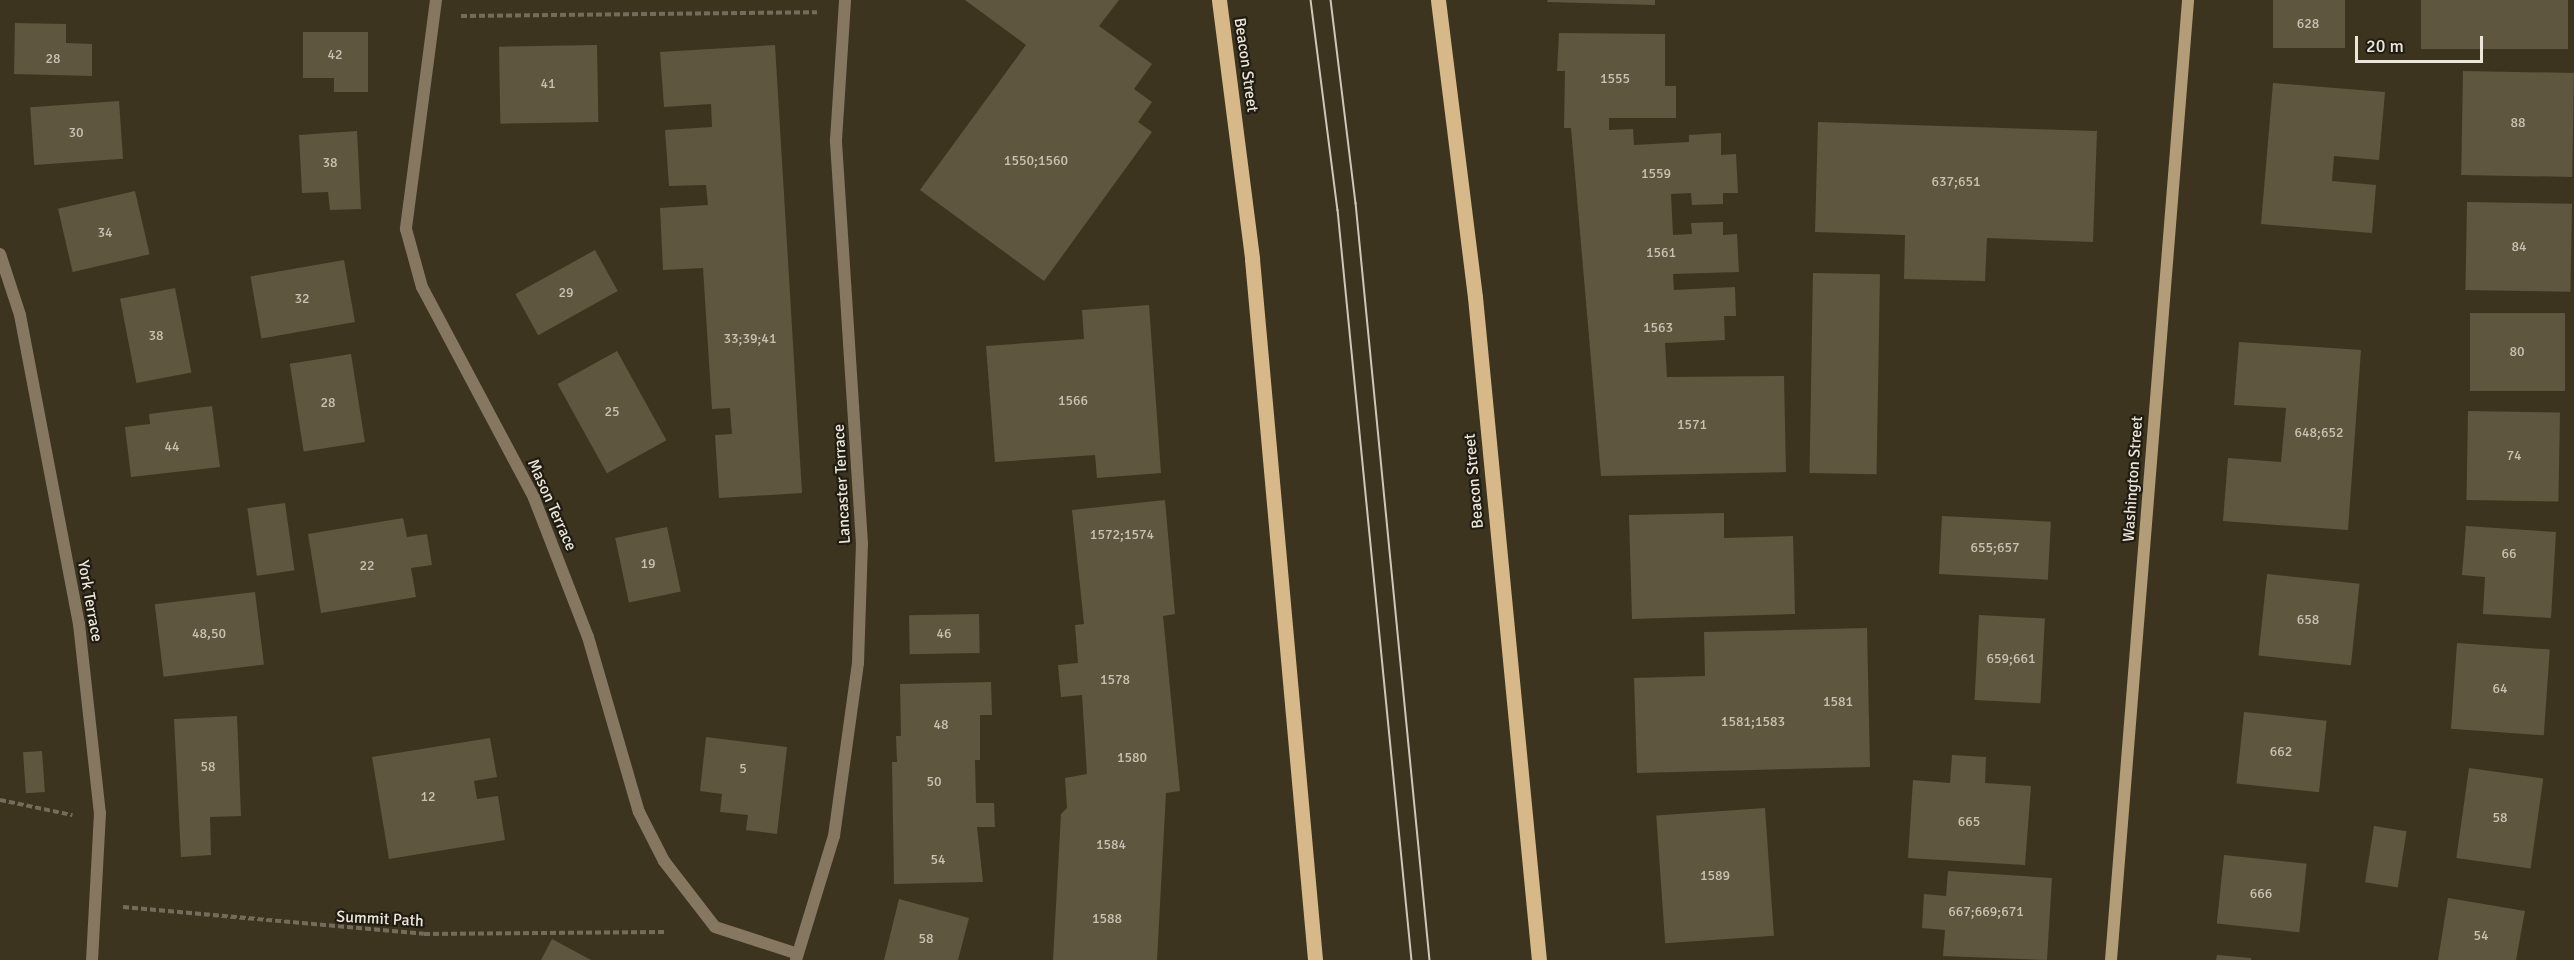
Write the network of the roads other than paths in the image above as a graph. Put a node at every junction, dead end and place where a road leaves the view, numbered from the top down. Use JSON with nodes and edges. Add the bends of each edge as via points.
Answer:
{"nodes":[{"id":1,"x":435,"y":0,"type":"edge"},
{"id":2,"x":845,"y":0,"type":"edge"},
{"id":3,"x":1219,"y":0,"type":"edge"},
{"id":4,"x":1438,"y":0,"type":"edge"},
{"id":5,"x":2188,"y":0,"type":"edge"},
{"id":6,"x":0,"y":254,"type":"edge"},
{"id":7,"x":797,"y":957,"type":"edge"},
{"id":8,"x":92,"y":960,"type":"edge"},
{"id":9,"x":1315,"y":960,"type":"edge"},
{"id":10,"x":1539,"y":960,"type":"edge"},
{"id":11,"x":2111,"y":960,"type":"edge"}],
"edges":[{"from":1,"to":7,"type":"street","name":"Mason Terrace","via":[[406,229],[422,287],[534,498],[588,638],[639,812],[664,861],[715,927]]},
{"from":2,"to":7,"type":"street","name":"Lancaster Terrace","via":[[836,140],[862,544],[858,663],[834,836]]},
{"from":3,"to":9,"type":"main road","name":"Beacon Street","via":[[1252,259]]},
{"from":4,"to":10,"type":"main road","name":"Beacon Street","via":[[1474,285]]},
{"from":5,"to":11,"type":"main road","name":"Washington Street"},
{"from":6,"to":8,"type":"street","name":"York Terrace","via":[[20,315],[79,624],[100,813]]}]}
